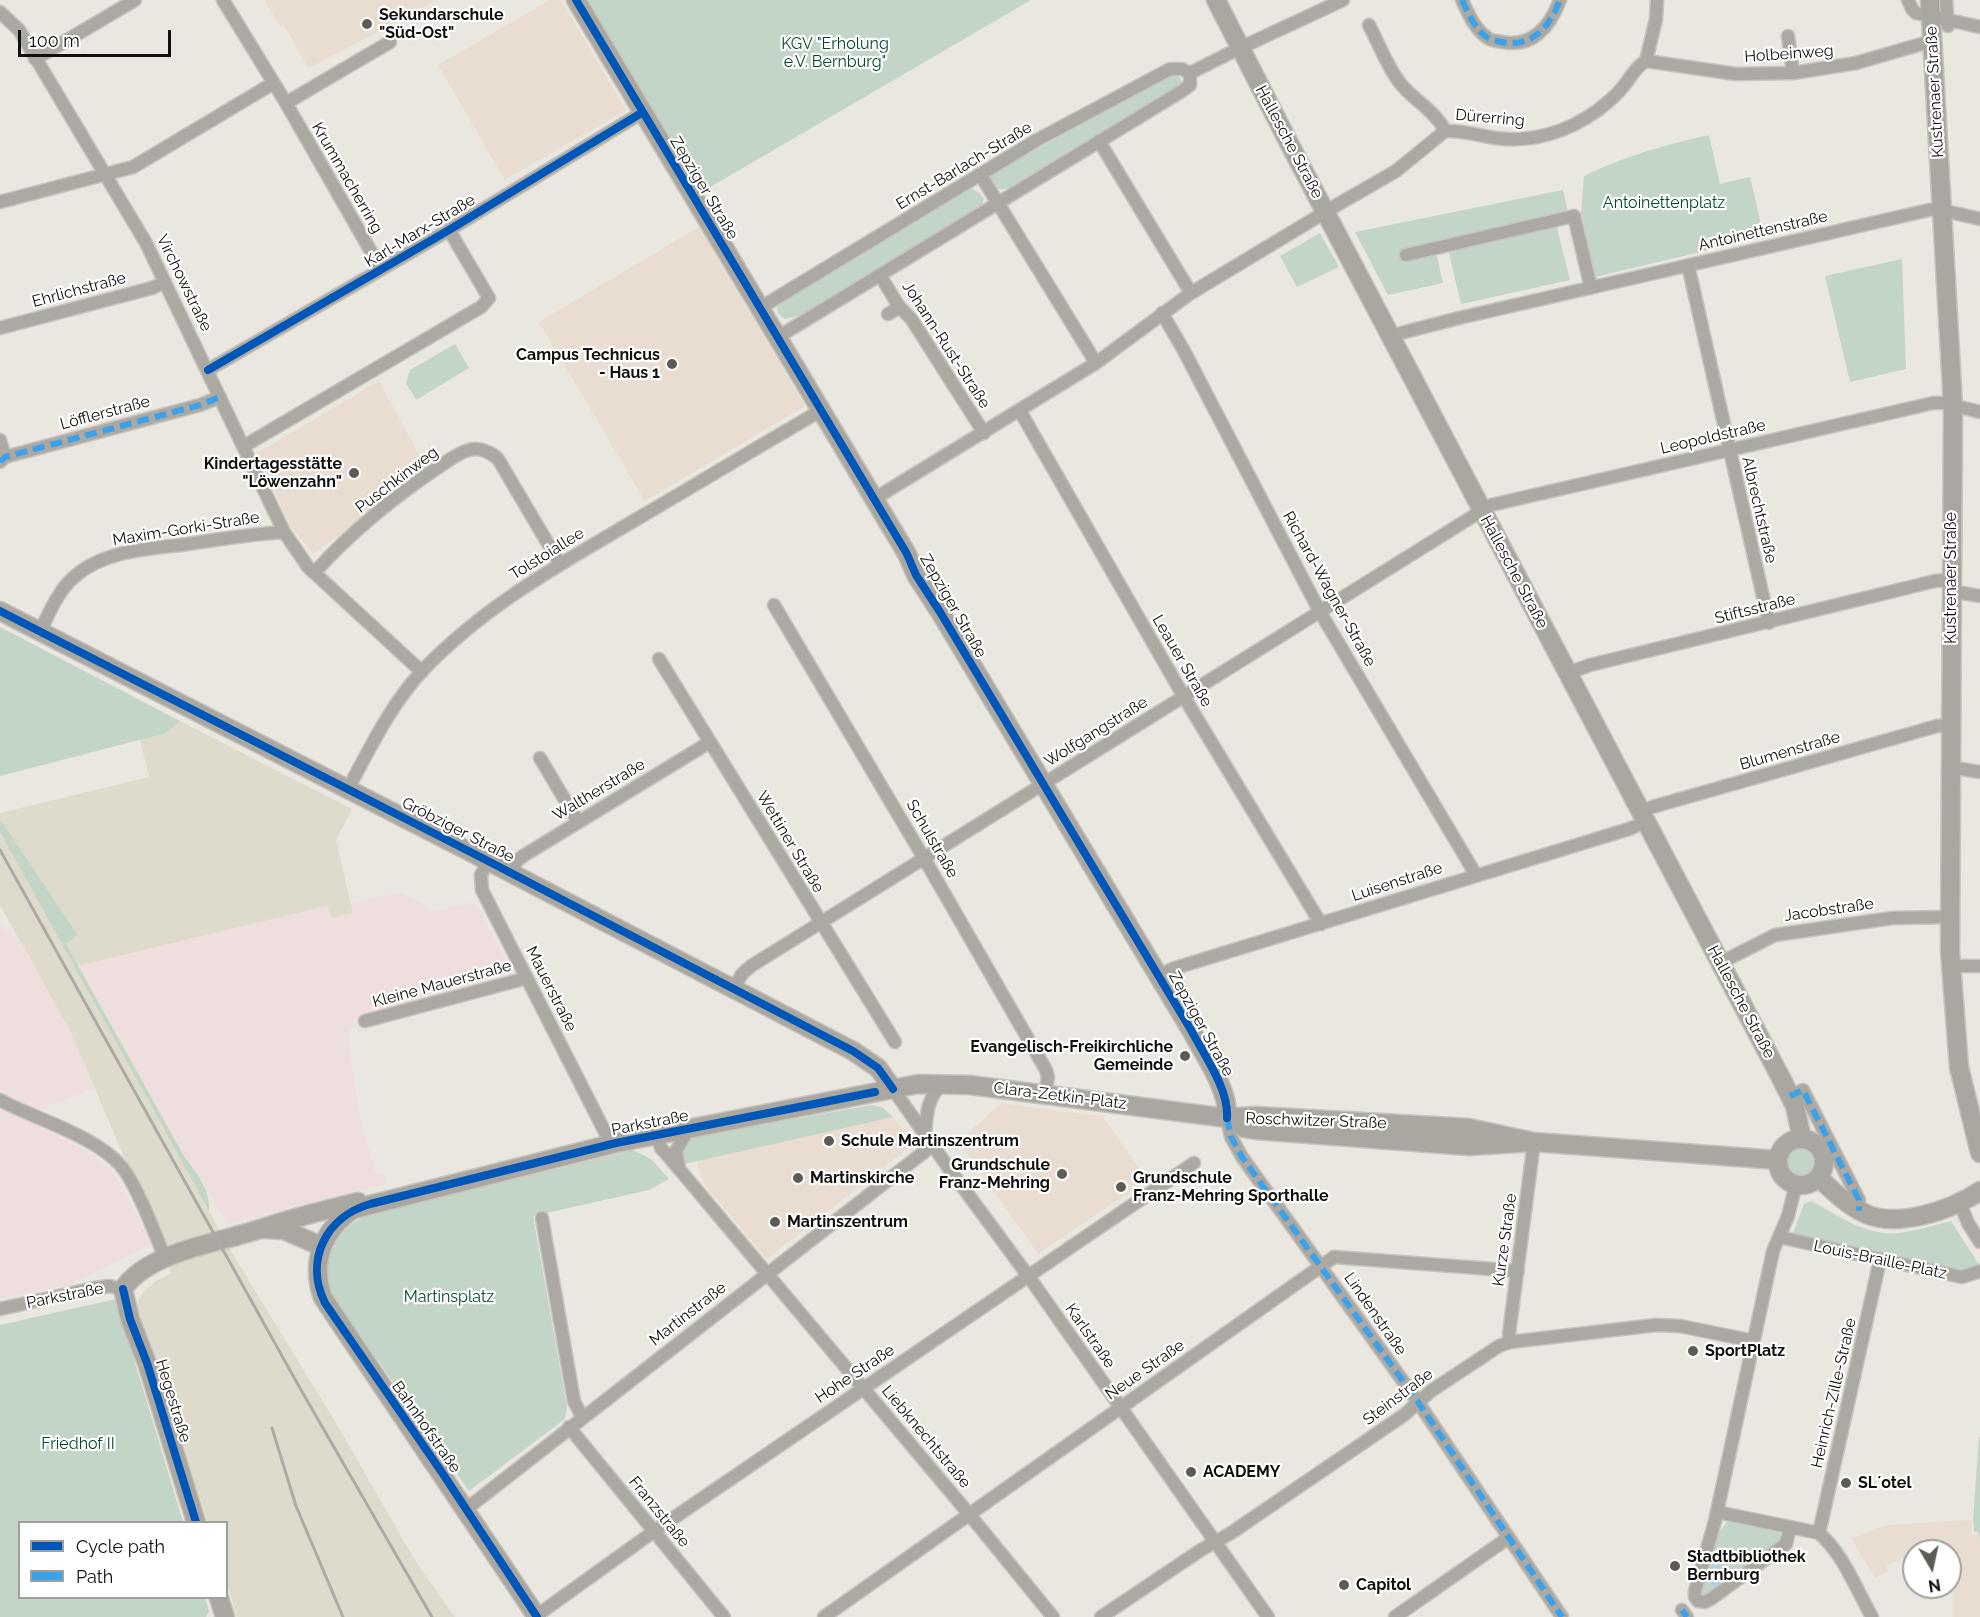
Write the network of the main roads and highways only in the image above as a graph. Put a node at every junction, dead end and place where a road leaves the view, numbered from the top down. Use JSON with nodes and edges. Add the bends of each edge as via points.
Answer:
{"nodes":[{"id":1,"x":576,"y":0,"type":"edge"},
{"id":2,"x":1216,"y":0,"type":"edge"},
{"id":3,"x":1937,"y":22,"type":"edge"},
{"id":4,"x":0,"y":611,"type":"edge"},
{"id":5,"x":893,"y":1089,"type":"junction"},
{"id":6,"x":1974,"y":1104,"type":"edge"},
{"id":7,"x":1227,"y":1118,"type":"junction"},
{"id":8,"x":1802,"y":1139,"type":"junction"},
{"id":9,"x":1980,"y":1153,"type":"edge"},
{"id":10,"x":1778,"y":1160,"type":"junction"},
{"id":11,"x":1818,"y":1177,"type":"junction"},
{"id":12,"x":433,"y":1188,"type":"junction"},
{"id":13,"x":1980,"y":1191,"type":"edge"},
{"id":14,"x":260,"y":1229,"type":"junction"},
{"id":15,"x":321,"y":1246,"type":"junction"},
{"id":16,"x":123,"y":1289,"type":"joint"},
{"id":17,"x":196,"y":1521,"type":"edge"},
{"id":18,"x":219,"y":1599,"type":"edge"},
{"id":19,"x":536,"y":1616,"type":"edge"},
{"id":20,"x":225,"y":1617,"type":"edge"}],
"edges":[{"from":1,"to":7,"type":"main road","name":"Zepziger Straße","via":[[1158,975],[1221,1088]]},
{"from":2,"to":8,"type":"main road","name":"Hallesche Straße","via":[[1790,1096]]},
{"from":3,"to":6,"type":"main road","name":"Kustrenaer Straße","via":[[1953,406],[1950,966],[1959,1067]]},
{"from":4,"to":5,"type":"main road","name":"Gröbziger Straße","via":[[865,1057]]},
{"from":5,"to":7,"type":"main road","name":"Clara-Zetkin-Platz","via":[[942,1083]]},
{"from":5,"to":12,"type":"main road","name":"Parkstraße","via":[[657,1135],[611,1137],[596,1148]]},
{"from":6,"to":9,"type":"main road","name":"Kustrenaer Straße"},
{"from":7,"to":10,"type":"main road","name":"Roschwitzer Straße","via":[[1256,1130],[1469,1146],[1534,1142]]},
{"from":8,"to":10,"type":"main road","via":[[1786,1145]]},
{"from":8,"to":11,"type":"main road","via":[[1814,1143],[1822,1153],[1824,1166]]},
{"from":10,"to":11,"type":"main road","via":[[1782,1175],[1796,1184],[1808,1184]]},
{"from":11,"to":13,"type":"main road","via":[[1860,1211],[1878,1217],[1903,1219],[1960,1203]]},
{"from":12,"to":14,"type":"main road","name":"Parkstraße","via":[[429,1184]]},
{"from":12,"to":15,"type":"main road","name":"Parkstraße","via":[[354,1209],[332,1228]]},
{"from":14,"to":15,"type":"main road","name":"Parkstraße","via":[[284,1230]]},
{"from":14,"to":16,"type":"main road","name":"Parkstraße","via":[[165,1258],[139,1272]]},
{"from":15,"to":19,"type":"main road","name":"Bahnhofstraße","via":[[317,1278],[325,1303]]},
{"from":16,"to":17,"type":"main road","name":"Hegestraße"},
{"from":18,"to":20,"type":"main road"}]}
